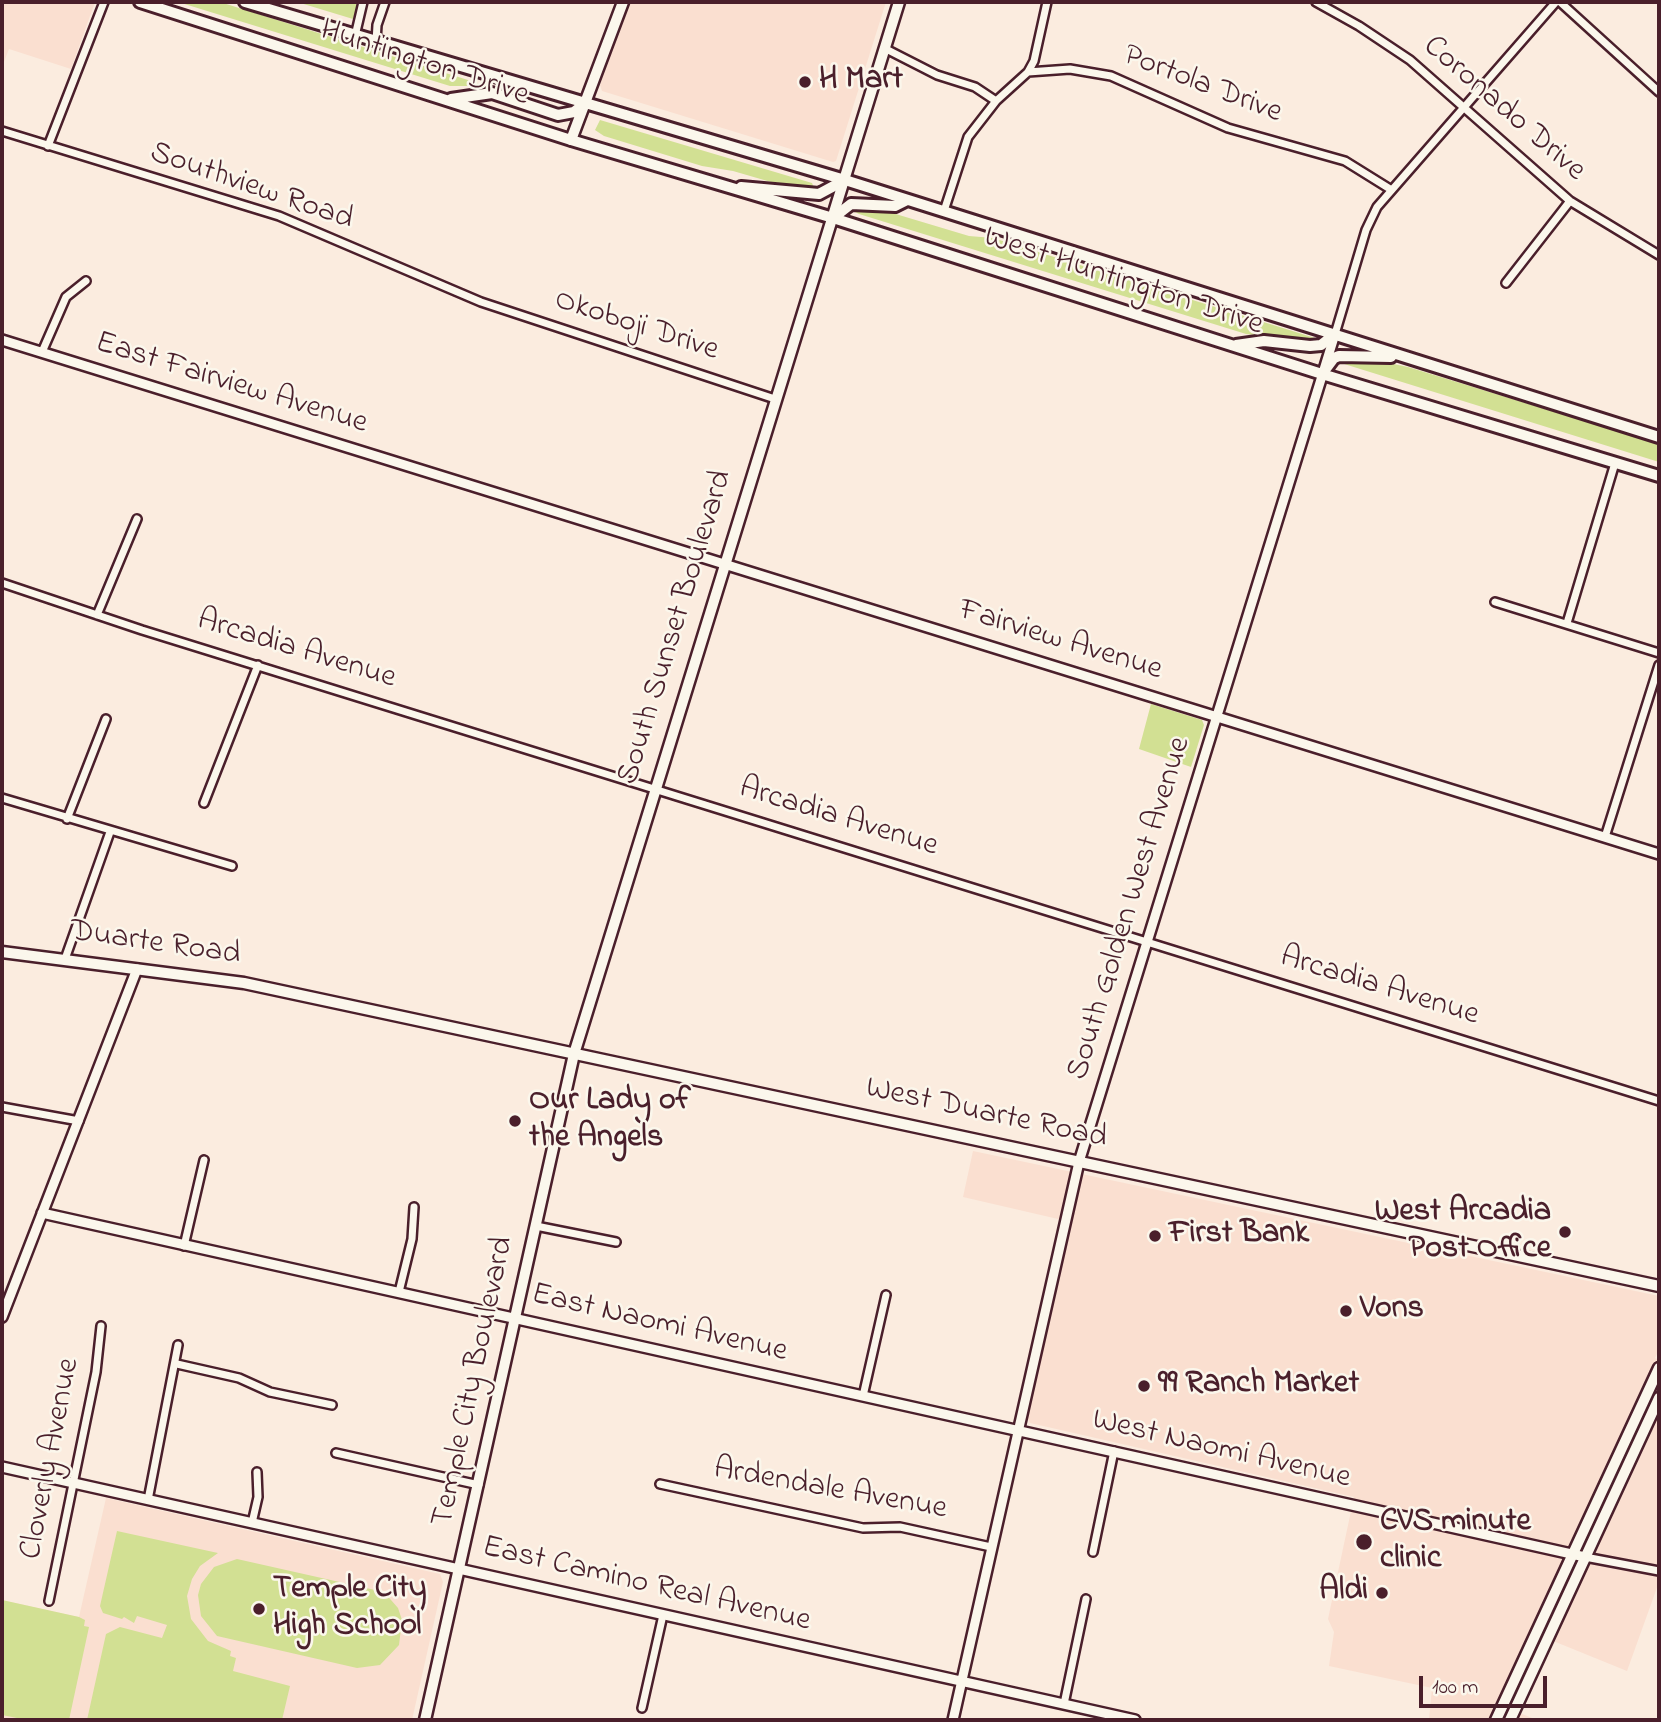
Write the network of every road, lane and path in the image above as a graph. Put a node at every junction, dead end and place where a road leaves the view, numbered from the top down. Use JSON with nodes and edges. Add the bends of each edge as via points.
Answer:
{"nodes":[{"id":1,"x":104,"y":2,"type":"edge"},
{"id":2,"x":140,"y":2,"type":"edge"},
{"id":3,"x":245,"y":2,"type":"edge"},
{"id":4,"x":363,"y":2,"type":"edge"},
{"id":5,"x":385,"y":2,"type":"edge"},
{"id":6,"x":623,"y":2,"type":"edge"},
{"id":7,"x":899,"y":2,"type":"edge"},
{"id":8,"x":1047,"y":2,"type":"edge"},
{"id":9,"x":1316,"y":2,"type":"edge"},
{"id":10,"x":1558,"y":2,"type":"edge"},
{"id":11,"x":355,"y":36,"type":"junction"},
{"id":12,"x":376,"y":42,"type":"junction"},
{"id":13,"x":886,"y":49,"type":"junction"},
{"id":14,"x":1028,"y":72,"type":"junction"},
{"id":15,"x":1659,"y":92,"type":"edge"},
{"id":16,"x":446,"y":99,"type":"junction"},
{"id":17,"x":996,"y":101,"type":"junction"},
{"id":18,"x":584,"y":104,"type":"junction"},
{"id":19,"x":1463,"y":106,"type":"junction"},
{"id":20,"x":2,"y":131,"type":"edge"},
{"id":21,"x":571,"y":140,"type":"junction"},
{"id":22,"x":48,"y":145,"type":"junction"},
{"id":23,"x":845,"y":180,"type":"junction"},
{"id":24,"x":731,"y":188,"type":"junction"},
{"id":25,"x":1390,"y":189,"type":"junction"},
{"id":26,"x":907,"y":200,"type":"junction"},
{"id":27,"x":1570,"y":201,"type":"junction"},
{"id":28,"x":944,"y":211,"type":"junction"},
{"id":29,"x":832,"y":218,"type":"junction"},
{"id":30,"x":1659,"y":255,"type":"edge"},
{"id":31,"x":86,"y":281,"type":"dead end"},
{"id":32,"x":1506,"y":283,"type":"dead end"},
{"id":33,"x":481,"y":302,"type":"joint"},
{"id":34,"x":1335,"y":334,"type":"junction"},
{"id":35,"x":2,"y":340,"type":"edge"},
{"id":36,"x":1234,"y":346,"type":"junction"},
{"id":37,"x":41,"y":352,"type":"junction"},
{"id":38,"x":1401,"y":357,"type":"junction"},
{"id":39,"x":1322,"y":374,"type":"junction"},
{"id":40,"x":775,"y":399,"type":"junction"},
{"id":41,"x":1659,"y":437,"type":"edge"},
{"id":42,"x":1615,"y":463,"type":"junction"},
{"id":43,"x":445,"y":477,"type":"joint"},
{"id":44,"x":1659,"y":477,"type":"edge"},
{"id":45,"x":137,"y":519,"type":"dead end"},
{"id":46,"x":723,"y":564,"type":"junction"},
{"id":47,"x":2,"y":583,"type":"edge"},
{"id":48,"x":1495,"y":602,"type":"dead end"},
{"id":49,"x":97,"y":615,"type":"junction"},
{"id":50,"x":1567,"y":624,"type":"junction"},
{"id":51,"x":1659,"y":653,"type":"edge"},
{"id":52,"x":258,"y":665,"type":"junction"},
{"id":53,"x":1659,"y":665,"type":"edge"},
{"id":54,"x":1215,"y":716,"type":"junction"},
{"id":55,"x":106,"y":719,"type":"dead end"},
{"id":56,"x":656,"y":788,"type":"junction"},
{"id":57,"x":2,"y":798,"type":"edge"},
{"id":58,"x":204,"y":803,"type":"dead end"},
{"id":59,"x":68,"y":819,"type":"junction"},
{"id":60,"x":110,"y":832,"type":"junction"},
{"id":61,"x":1605,"y":837,"type":"junction"},
{"id":62,"x":1659,"y":854,"type":"edge"},
{"id":63,"x":232,"y":866,"type":"dead end"},
{"id":64,"x":1146,"y":940,"type":"junction"},
{"id":65,"x":2,"y":952,"type":"edge"},
{"id":66,"x":65,"y":959,"type":"junction"},
{"id":67,"x":137,"y":968,"type":"junction"},
{"id":68,"x":301,"y":995,"type":"joint"},
{"id":69,"x":574,"y":1054,"type":"junction"},
{"id":70,"x":1659,"y":1101,"type":"edge"},
{"id":71,"x":2,"y":1107,"type":"edge"},
{"id":72,"x":79,"y":1121,"type":"junction"},
{"id":73,"x":204,"y":1160,"type":"dead end"},
{"id":74,"x":1079,"y":1162,"type":"junction"},
{"id":75,"x":414,"y":1207,"type":"dead end"},
{"id":76,"x":42,"y":1213,"type":"junction"},
{"id":77,"x":536,"y":1226,"type":"junction"},
{"id":78,"x":616,"y":1241,"type":"dead end"},
{"id":79,"x":184,"y":1247,"type":"junction"},
{"id":80,"x":1659,"y":1286,"type":"edge"},
{"id":81,"x":399,"y":1292,"type":"junction"},
{"id":82,"x":886,"y":1295,"type":"dead end"},
{"id":83,"x":2,"y":1317,"type":"edge"},
{"id":84,"x":515,"y":1317,"type":"junction"},
{"id":85,"x":101,"y":1326,"type":"dead end"},
{"id":86,"x":178,"y":1345,"type":"dead end"},
{"id":87,"x":177,"y":1364,"type":"junction"},
{"id":88,"x":1659,"y":1368,"type":"edge"},
{"id":89,"x":863,"y":1396,"type":"junction"},
{"id":90,"x":1659,"y":1398,"type":"edge"},
{"id":91,"x":332,"y":1405,"type":"dead end"},
{"id":92,"x":1018,"y":1430,"type":"junction"},
{"id":93,"x":1114,"y":1451,"type":"junction"},
{"id":94,"x":336,"y":1453,"type":"dead end"},
{"id":95,"x":2,"y":1467,"type":"edge"},
{"id":96,"x":257,"y":1472,"type":"dead end"},
{"id":97,"x":73,"y":1483,"type":"junction"},
{"id":98,"x":660,"y":1484,"type":"dead end"},
{"id":99,"x":479,"y":1485,"type":"junction"},
{"id":100,"x":148,"y":1500,"type":"junction"},
{"id":101,"x":252,"y":1523,"type":"junction"},
{"id":102,"x":991,"y":1546,"type":"junction"},
{"id":103,"x":1093,"y":1552,"type":"dead end"},
{"id":104,"x":1572,"y":1555,"type":"junction"},
{"id":105,"x":1586,"y":1557,"type":"junction"},
{"id":106,"x":459,"y":1569,"type":"junction"},
{"id":107,"x":1659,"y":1571,"type":"edge"},
{"id":108,"x":1086,"y":1599,"type":"dead end"},
{"id":109,"x":49,"y":1601,"type":"dead end"},
{"id":110,"x":663,"y":1615,"type":"junction"},
{"id":111,"x":961,"y":1681,"type":"junction"},
{"id":112,"x":1064,"y":1704,"type":"junction"},
{"id":113,"x":642,"y":1708,"type":"dead end"},
{"id":114,"x":425,"y":1720,"type":"edge"},
{"id":115,"x":953,"y":1720,"type":"edge"},
{"id":116,"x":1135,"y":1720,"type":"edge"},
{"id":117,"x":1496,"y":1720,"type":"edge"},
{"id":118,"x":1510,"y":1720,"type":"edge"}],
"edges":[{"from":1,"to":22,"type":"street"},
{"from":2,"to":16,"type":"main road","name":"Huntington Drive"},
{"from":3,"to":11,"type":"main road","name":"Huntington Drive"},
{"from":4,"to":11,"type":"street"},
{"from":5,"to":12,"type":"street"},
{"from":6,"to":18,"type":"main road"},
{"from":7,"to":13,"type":"main road","name":"South Sunset Boulevard"},
{"from":8,"to":14,"type":"street"},
{"from":9,"to":19,"type":"street","name":"Coronado Drive","via":[[1388,44]]},
{"from":10,"to":15,"type":"street"},
{"from":10,"to":19,"type":"street"},
{"from":11,"to":12,"type":"main road","name":"Huntington Drive"},
{"from":12,"to":18,"type":"main road","name":"Huntington Drive"},
{"from":13,"to":17,"type":"street","via":[[937,75],[975,87]]},
{"from":13,"to":23,"type":"main road","name":"South Sunset Boulevard"},
{"from":14,"to":17,"type":"street"},
{"from":14,"to":25,"type":"street","name":"Portola Drive","via":[[1070,69],[1111,76],[1228,128],[1345,161]]},
{"from":16,"to":18,"type":"main road","via":[[492,93],[558,115],[568,115]]},
{"from":16,"to":21,"type":"main road","name":"Huntington Drive"},
{"from":17,"to":28,"type":"street","via":[[968,137]]},
{"from":18,"to":21,"type":"main road"},
{"from":18,"to":23,"type":"main road","name":"West Huntington Drive"},
{"from":19,"to":25,"type":"street"},
{"from":19,"to":27,"type":"street","name":"Coronado Drive"},
{"from":20,"to":22,"type":"street","name":"Southview Road"},
{"from":21,"to":24,"type":"main road","name":"West Huntington Drive"},
{"from":22,"to":33,"type":"street","name":"Southview Road","via":[[279,216]]},
{"from":23,"to":24,"type":"main road","via":[[819,194],[757,186]]},
{"from":23,"to":26,"type":"main road","name":"West Huntington Drive"},
{"from":23,"to":29,"type":"main road","name":"South Sunset Boulevard"},
{"from":24,"to":29,"type":"main road","name":"West Huntington Drive"},
{"from":25,"to":34,"type":"street","via":[[1366,230]]},
{"from":26,"to":28,"type":"main road","name":"West Huntington Drive"},
{"from":26,"to":29,"type":"main road","via":[[895,206],[851,204]]},
{"from":27,"to":30,"type":"street","name":"Coronado Drive"},
{"from":27,"to":32,"type":"street"},
{"from":28,"to":34,"type":"main road","name":"West Huntington Drive"},
{"from":29,"to":36,"type":"main road","name":"West Huntington Drive"},
{"from":29,"to":40,"type":"main road","name":"South Sunset Boulevard"},
{"from":31,"to":37,"type":"street","via":[[66,297]]},
{"from":33,"to":40,"type":"street","name":"Okoboji Drive"},
{"from":34,"to":36,"type":"main road","via":[[1321,345],[1264,341]]},
{"from":34,"to":38,"type":"main road","name":"West Huntington Drive"},
{"from":34,"to":39,"type":"street","name":"South Golden West Avenue"},
{"from":35,"to":37,"type":"street","name":"East Fairview Avenue"},
{"from":36,"to":39,"type":"main road","name":"West Huntington Drive"},
{"from":37,"to":43,"type":"street","name":"East Fairview Avenue"},
{"from":38,"to":39,"type":"main road","via":[[1339,356]]},
{"from":38,"to":41,"type":"main road","name":"West Huntington Drive"},
{"from":39,"to":42,"type":"main road","name":"West Huntington Drive"},
{"from":39,"to":54,"type":"street","name":"South Golden West Avenue"},
{"from":40,"to":46,"type":"main road","name":"South Sunset Boulevard"},
{"from":42,"to":44,"type":"main road","name":"West Huntington Drive"},
{"from":42,"to":50,"type":"street"},
{"from":43,"to":46,"type":"street","name":"Fairview Avenue"},
{"from":45,"to":49,"type":"street"},
{"from":46,"to":54,"type":"street","name":"Fairview Avenue"},
{"from":46,"to":56,"type":"main road","name":"South Sunset Boulevard"},
{"from":47,"to":49,"type":"street","name":"Arcadia Avenue"},
{"from":48,"to":50,"type":"street"},
{"from":49,"to":52,"type":"street","name":"Arcadia Avenue"},
{"from":50,"to":51,"type":"street"},
{"from":52,"to":56,"type":"street","name":"Arcadia Avenue"},
{"from":52,"to":58,"type":"street"},
{"from":53,"to":61,"type":"street"},
{"from":54,"to":61,"type":"street","name":"Fairview Avenue"},
{"from":54,"to":64,"type":"street","name":"South Golden West Avenue"},
{"from":55,"to":59,"type":"street"},
{"from":56,"to":64,"type":"street","name":"Arcadia Avenue"},
{"from":56,"to":69,"type":"main road","name":"South Sunset Boulevard"},
{"from":57,"to":59,"type":"street"},
{"from":59,"to":60,"type":"street"},
{"from":60,"to":63,"type":"street"},
{"from":60,"to":66,"type":"street"},
{"from":61,"to":62,"type":"street","name":"Fairview Avenue"},
{"from":64,"to":70,"type":"street","name":"Arcadia Avenue"},
{"from":64,"to":74,"type":"street","name":"South Golden West Avenue"},
{"from":65,"to":66,"type":"main road","name":"Duarte Road"},
{"from":66,"to":67,"type":"main road","name":"Duarte Road"},
{"from":67,"to":68,"type":"main road","name":"Duarte Road"},
{"from":67,"to":72,"type":"street"},
{"from":68,"to":69,"type":"main road","name":"West Duarte Road"},
{"from":69,"to":74,"type":"main road","name":"West Duarte Road"},
{"from":69,"to":77,"type":"main road","name":"Temple City Boulevard"},
{"from":71,"to":72,"type":"street"},
{"from":72,"to":76,"type":"street"},
{"from":73,"to":79,"type":"street"},
{"from":74,"to":80,"type":"main road","name":"West Duarte Road"},
{"from":74,"to":92,"type":"street","name":"South Golden West Avenue"},
{"from":75,"to":81,"type":"street","via":[[412,1239]]},
{"from":76,"to":79,"type":"street","name":"East Naomi Avenue"},
{"from":76,"to":83,"type":"street"},
{"from":77,"to":78,"type":"street"},
{"from":77,"to":84,"type":"main road","name":"Temple City Boulevard"},
{"from":79,"to":81,"type":"street","name":"East Naomi Avenue"},
{"from":81,"to":84,"type":"street","name":"East Naomi Avenue"},
{"from":82,"to":89,"type":"street"},
{"from":84,"to":89,"type":"street","name":"East Naomi Avenue"},
{"from":84,"to":99,"type":"main road","name":"Temple City Boulevard"},
{"from":85,"to":97,"type":"street","name":"Cloverly Avenue"},
{"from":86,"to":87,"type":"street"},
{"from":87,"to":91,"type":"street"},
{"from":87,"to":100,"type":"street"},
{"from":88,"to":104,"type":"main road"},
{"from":89,"to":92,"type":"street","name":"East Naomi Avenue"},
{"from":90,"to":105,"type":"main road"},
{"from":92,"to":93,"type":"street","name":"West Naomi Avenue"},
{"from":92,"to":102,"type":"street","name":"South Golden West Avenue"},
{"from":93,"to":103,"type":"street"},
{"from":93,"to":104,"type":"street","name":"West Naomi Avenue"},
{"from":94,"to":99,"type":"street"},
{"from":95,"to":97,"type":"street","name":"East Camino Real Avenue"},
{"from":96,"to":101,"type":"street"},
{"from":97,"to":100,"type":"street","name":"East Camino Real Avenue"},
{"from":97,"to":109,"type":"street","name":"Cloverly Avenue"},
{"from":98,"to":102,"type":"street","name":"Ardendale Avenue","via":[[863,1528],[900,1527]]},
{"from":99,"to":106,"type":"main road","name":"Temple City Boulevard"},
{"from":100,"to":101,"type":"street","name":"East Camino Real Avenue"},
{"from":101,"to":106,"type":"street","name":"East Camino Real Avenue"},
{"from":102,"to":111,"type":"street","name":"South Golden West Avenue"},
{"from":104,"to":105,"type":"street","name":"West Naomi Avenue"},
{"from":104,"to":117,"type":"main road"},
{"from":105,"to":107,"type":"street","name":"West Naomi Avenue"},
{"from":105,"to":118,"type":"main road"},
{"from":106,"to":110,"type":"street","name":"East Camino Real Avenue"},
{"from":106,"to":114,"type":"main road","name":"Temple City Boulevard"},
{"from":108,"to":112,"type":"street"},
{"from":110,"to":111,"type":"street","name":"East Camino Real Avenue"},
{"from":110,"to":113,"type":"street"},
{"from":111,"to":112,"type":"street","name":"East Camino Real Avenue"},
{"from":111,"to":115,"type":"street","name":"South Golden West Avenue"},
{"from":112,"to":116,"type":"street","name":"East Camino Real Avenue"}]}
